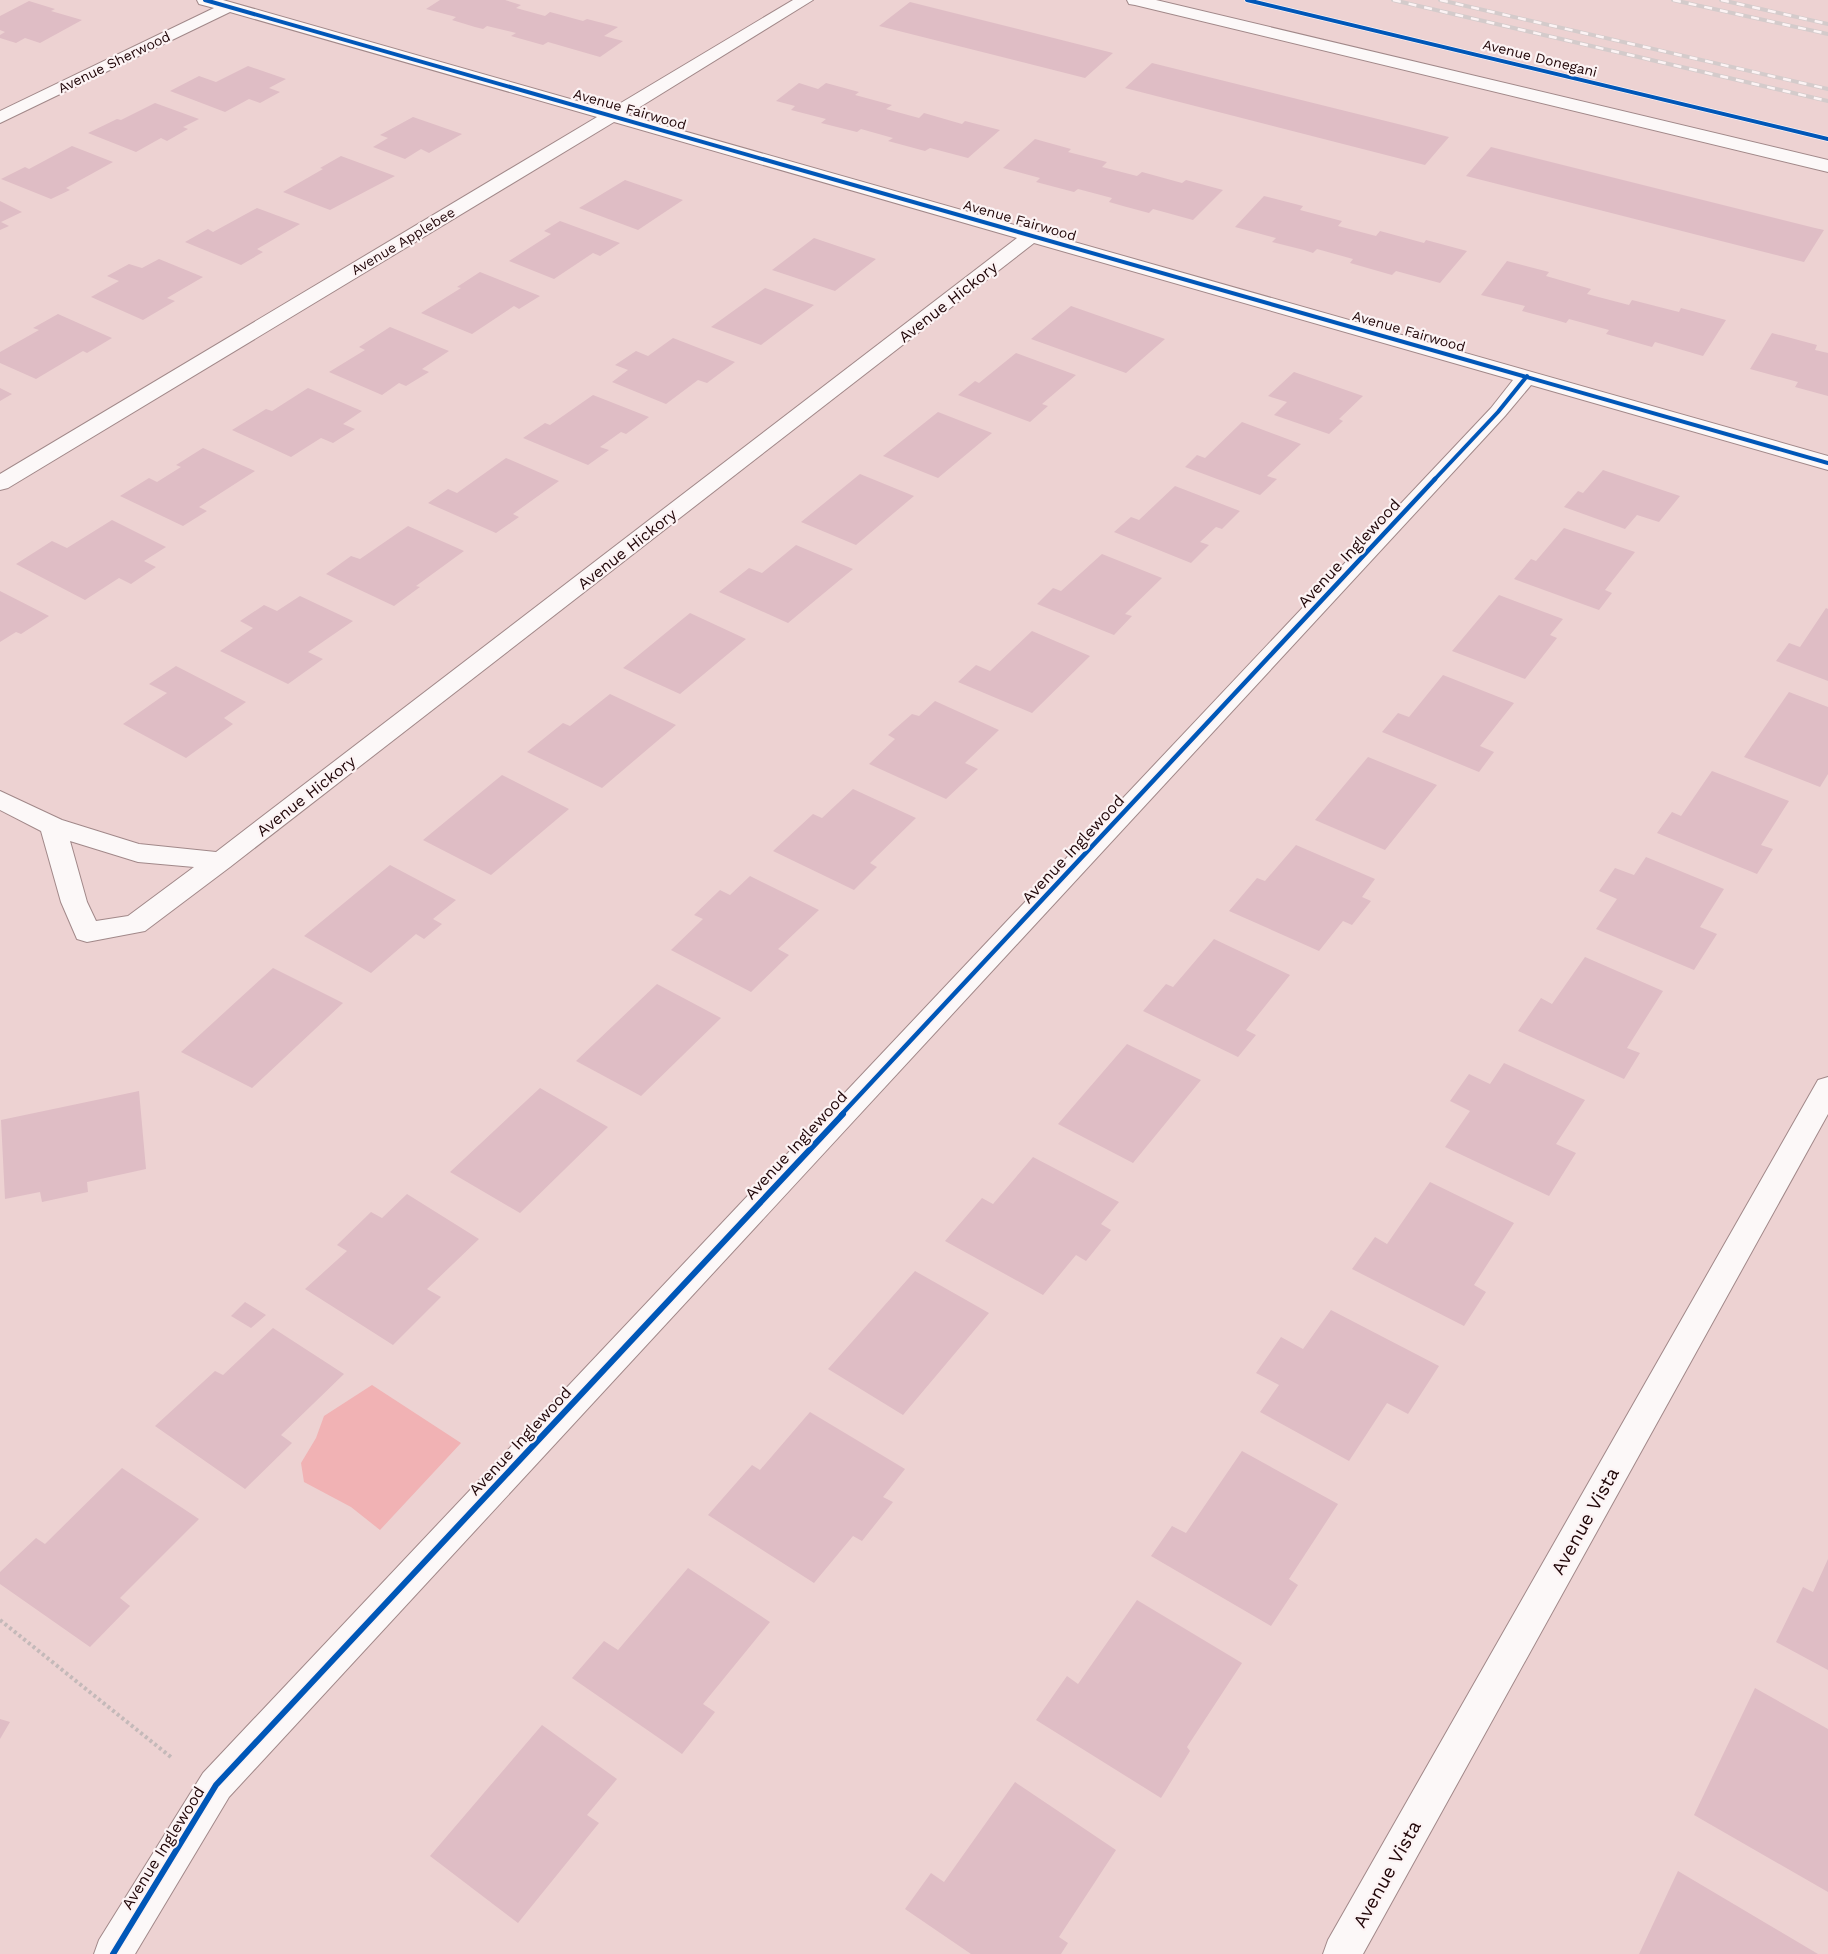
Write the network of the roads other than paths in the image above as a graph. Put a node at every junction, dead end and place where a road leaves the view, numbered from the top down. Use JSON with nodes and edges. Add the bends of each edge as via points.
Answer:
{"nodes":[{"id":1,"x":205,"y":0,"type":"edge"},
{"id":2,"x":805,"y":0,"type":"edge"},
{"id":3,"x":1135,"y":0,"type":"edge"},
{"id":4,"x":228,"y":6,"type":"junction"},
{"id":5,"x":613,"y":115,"type":"junction"},
{"id":6,"x":0,"y":118,"type":"edge"},
{"id":7,"x":1828,"y":166,"type":"edge"},
{"id":8,"x":1032,"y":236,"type":"junction"},
{"id":9,"x":1527,"y":376,"type":"junction"},
{"id":10,"x":1828,"y":463,"type":"edge"},
{"id":11,"x":0,"y":483,"type":"edge"},
{"id":12,"x":0,"y":800,"type":"edge"},
{"id":13,"x":53,"y":826,"type":"junction"},
{"id":14,"x":221,"y":861,"type":"junction"},
{"id":15,"x":1828,"y":1088,"type":"edge"},
{"id":16,"x":113,"y":1954,"type":"edge"},
{"id":17,"x":1342,"y":1954,"type":"edge"}],
"edges":[{"from":1,"to":4,"type":"street","name":"Avenue Fairwood"},
{"from":2,"to":5,"type":"street","name":"Avenue Applebee"},
{"from":3,"to":7,"type":"street"},
{"from":4,"to":5,"type":"street","name":"Avenue Fairwood"},
{"from":4,"to":6,"type":"street","name":"Avenue Sherwood"},
{"from":5,"to":8,"type":"street","name":"Avenue Fairwood"},
{"from":5,"to":11,"type":"street","name":"Avenue Applebee"},
{"from":8,"to":9,"type":"street","name":"Avenue Fairwood"},
{"from":8,"to":14,"type":"street","name":"Avenue Hickory"},
{"from":9,"to":10,"type":"street","name":"Avenue Fairwood"},
{"from":9,"to":16,"type":"street","name":"Avenue Inglewood","via":[[1492,419],[230,1770],[216,1786]]},
{"from":12,"to":13,"type":"street"},
{"from":13,"to":14,"type":"street","via":[[138,853]]},
{"from":13,"to":14,"type":"street","name":"Avenue Hickory","via":[[74,902],[87,932],[135,924]]},
{"from":15,"to":17,"type":"street","name":"Avenue Vista"}]}
